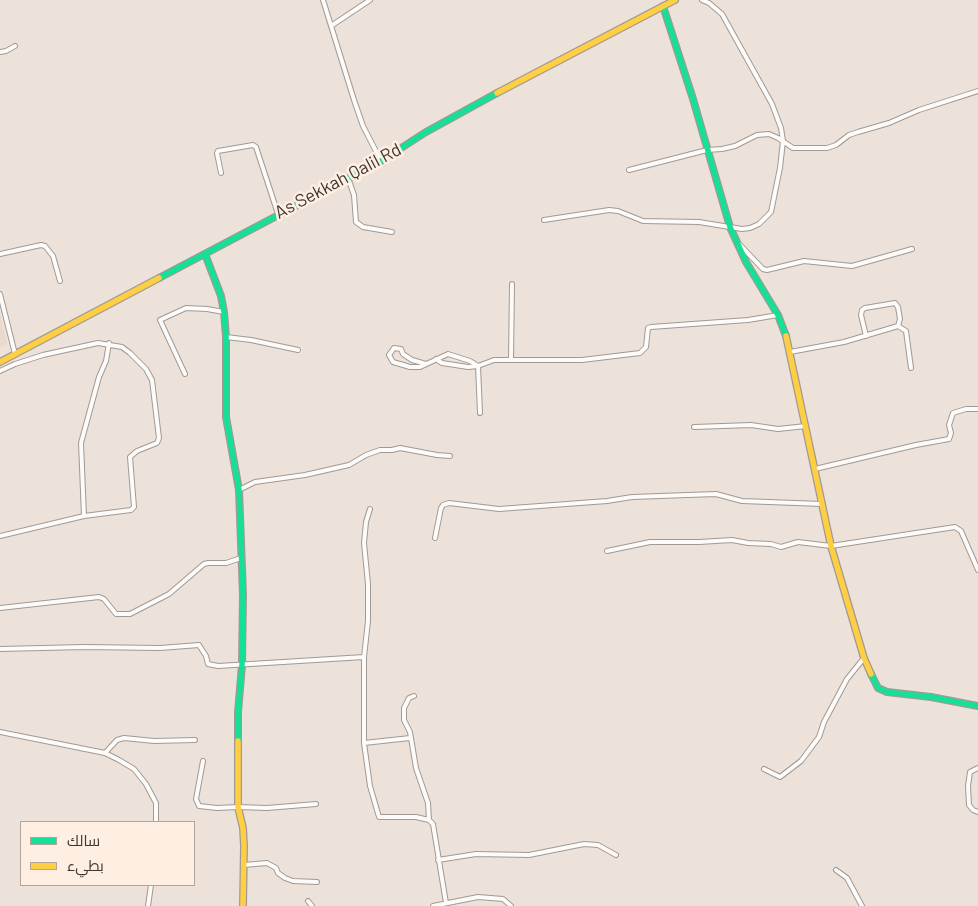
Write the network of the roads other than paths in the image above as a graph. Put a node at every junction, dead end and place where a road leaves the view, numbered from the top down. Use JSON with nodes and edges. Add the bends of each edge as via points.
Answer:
{"nodes":[{"id":1,"x":323,"y":0,"type":"edge"},
{"id":2,"x":370,"y":0,"type":"edge"},
{"id":3,"x":675,"y":0,"type":"edge"},
{"id":4,"x":702,"y":0,"type":"edge"},
{"id":5,"x":663,"y":6,"type":"junction"},
{"id":6,"x":331,"y":26,"type":"junction"},
{"id":7,"x":15,"y":46,"type":"dead end"},
{"id":8,"x":0,"y":52,"type":"edge"},
{"id":9,"x":978,"y":91,"type":"edge"},
{"id":10,"x":783,"y":141,"type":"junction"},
{"id":11,"x":707,"y":150,"type":"junction"},
{"id":12,"x":381,"y":160,"type":"junction"},
{"id":13,"x":629,"y":170,"type":"dead end"},
{"id":14,"x":222,"y":173,"type":"dead end"},
{"id":15,"x":348,"y":178,"type":"junction"},
{"id":16,"x":278,"y":214,"type":"junction"},
{"id":17,"x":544,"y":220,"type":"dead end"},
{"id":18,"x":730,"y":227,"type":"junction"},
{"id":19,"x":392,"y":232,"type":"dead end"},
{"id":20,"x":734,"y":238,"type":"junction"},
{"id":21,"x":912,"y":249,"type":"dead end"},
{"id":22,"x":0,"y":254,"type":"edge"},
{"id":23,"x":206,"y":254,"type":"junction"},
{"id":24,"x":60,"y":281,"type":"dead end"},
{"id":25,"x":512,"y":284,"type":"dead end"},
{"id":26,"x":0,"y":294,"type":"edge"},
{"id":27,"x":224,"y":312,"type":"junction"},
{"id":28,"x":778,"y":314,"type":"junction"},
{"id":29,"x":898,"y":326,"type":"junction"},
{"id":30,"x":866,"y":336,"type":"junction"},
{"id":31,"x":226,"y":337,"type":"junction"},
{"id":32,"x":109,"y":343,"type":"junction"},
{"id":33,"x":298,"y":350,"type":"dead end"},
{"id":34,"x":790,"y":352,"type":"junction"},
{"id":35,"x":15,"y":354,"type":"junction"},
{"id":36,"x":448,"y":354,"type":"junction"},
{"id":37,"x":436,"y":359,"type":"junction"},
{"id":38,"x":511,"y":360,"type":"junction"},
{"id":39,"x":0,"y":362,"type":"edge"},
{"id":40,"x":426,"y":364,"type":"junction"},
{"id":41,"x":452,"y":364,"type":"junction"},
{"id":42,"x":478,"y":366,"type":"junction"},
{"id":43,"x":911,"y":368,"type":"dead end"},
{"id":44,"x":0,"y":372,"type":"edge"},
{"id":45,"x":185,"y":374,"type":"dead end"},
{"id":46,"x":978,"y":409,"type":"edge"},
{"id":47,"x":480,"y":413,"type":"dead end"},
{"id":48,"x":806,"y":426,"type":"junction"},
{"id":49,"x":694,"y":427,"type":"dead end"},
{"id":50,"x":450,"y":456,"type":"dead end"},
{"id":51,"x":815,"y":470,"type":"junction"},
{"id":52,"x":239,"y":490,"type":"junction"},
{"id":53,"x":822,"y":504,"type":"junction"},
{"id":54,"x":370,"y":509,"type":"dead end"},
{"id":55,"x":84,"y":516,"type":"junction"},
{"id":56,"x":0,"y":536,"type":"edge"},
{"id":57,"x":435,"y":538,"type":"dead end"},
{"id":58,"x":830,"y":546,"type":"junction"},
{"id":59,"x":608,"y":551,"type":"dead end"},
{"id":60,"x":241,"y":558,"type":"junction"},
{"id":61,"x":978,"y":570,"type":"edge"},
{"id":62,"x":0,"y":608,"type":"edge"},
{"id":63,"x":0,"y":649,"type":"edge"},
{"id":64,"x":364,"y":657,"type":"junction"},
{"id":65,"x":864,"y":658,"type":"junction"},
{"id":66,"x":242,"y":665,"type":"junction"},
{"id":67,"x":414,"y":696,"type":"dead end"},
{"id":68,"x":978,"y":706,"type":"edge"},
{"id":69,"x":0,"y":732,"type":"edge"},
{"id":70,"x":410,"y":738,"type":"junction"},
{"id":71,"x":195,"y":740,"type":"dead end"},
{"id":72,"x":364,"y":743,"type":"junction"},
{"id":73,"x":105,"y":753,"type":"junction"},
{"id":74,"x":203,"y":761,"type":"dead end"},
{"id":75,"x":978,"y":768,"type":"edge"},
{"id":76,"x":764,"y":769,"type":"dead end"},
{"id":77,"x":316,"y":804,"type":"dead end"},
{"id":78,"x":238,"y":806,"type":"junction"},
{"id":79,"x":978,"y":812,"type":"edge"},
{"id":80,"x":429,"y":820,"type":"junction"},
{"id":81,"x":156,"y":821,"type":"edge"},
{"id":82,"x":616,"y":854,"type":"dead end"},
{"id":83,"x":438,"y":860,"type":"junction"},
{"id":84,"x":244,"y":866,"type":"junction"},
{"id":85,"x":836,"y":870,"type":"dead end"},
{"id":86,"x":317,"y":882,"type":"dead end"},
{"id":87,"x":151,"y":886,"type":"edge"},
{"id":88,"x":308,"y":901,"type":"dead end"},
{"id":89,"x":446,"y":903,"type":"junction"},
{"id":90,"x":148,"y":906,"type":"edge"},
{"id":91,"x":242,"y":906,"type":"edge"},
{"id":92,"x":312,"y":906,"type":"edge"},
{"id":93,"x":433,"y":906,"type":"edge"},
{"id":94,"x":511,"y":906,"type":"edge"},
{"id":95,"x":862,"y":906,"type":"edge"}],
"edges":[{"from":1,"to":6,"type":"street"},
{"from":2,"to":6,"type":"street"},
{"from":3,"to":5,"type":"street","name":"As Sekkah Qalil Rd"},
{"from":4,"to":10,"type":"street","via":[[722,14],[772,104]]},
{"from":5,"to":11,"type":"street"},
{"from":5,"to":12,"type":"street","name":"As Sekkah Qalil Rd","via":[[534,73]]},
{"from":6,"to":12,"type":"street","via":[[363,126]]},
{"from":7,"to":8,"type":"street"},
{"from":9,"to":10,"type":"street","via":[[849,135],[827,148],[793,148]]},
{"from":10,"to":11,"type":"street","via":[[768,134],[757,135],[735,146]]},
{"from":10,"to":18,"type":"street","via":[[771,212],[766,219],[750,228]]},
{"from":11,"to":13,"type":"street"},
{"from":11,"to":18,"type":"street"},
{"from":12,"to":15,"type":"street","name":"As Sekkah Qalil Rd"},
{"from":14,"to":16,"type":"street","via":[[218,151],[254,145]]},
{"from":15,"to":16,"type":"street","name":"As Sekkah Qalil Rd"},
{"from":15,"to":19,"type":"street","via":[[354,195],[356,222],[363,227]]},
{"from":16,"to":23,"type":"street","name":"As Sekkah Qalil Rd"},
{"from":17,"to":18,"type":"street","via":[[609,210],[643,221],[699,222]]},
{"from":18,"to":20,"type":"street"},
{"from":20,"to":21,"type":"street","via":[[768,270],[804,261],[852,266]]},
{"from":20,"to":28,"type":"street"},
{"from":22,"to":24,"type":"street","via":[[45,246],[53,256]]},
{"from":23,"to":27,"type":"street"},
{"from":23,"to":35,"type":"street","name":"As Sekkah Qalil Rd"},
{"from":25,"to":38,"type":"street"},
{"from":26,"to":35,"type":"street"},
{"from":27,"to":31,"type":"street"},
{"from":27,"to":45,"type":"street","via":[[186,308],[160,320]]},
{"from":28,"to":34,"type":"street"},
{"from":28,"to":38,"type":"street","via":[[651,326],[646,347],[633,354],[568,361]]},
{"from":29,"to":30,"type":"street"},
{"from":29,"to":30,"type":"street","via":[[897,304],[864,308],[861,315]]},
{"from":29,"to":43,"type":"street","via":[[906,331]]},
{"from":30,"to":34,"type":"street"},
{"from":31,"to":33,"type":"street"},
{"from":31,"to":52,"type":"street","via":[[226,417]]},
{"from":32,"to":44,"type":"street","via":[[43,354]]},
{"from":32,"to":55,"type":"street","via":[[81,443]]},
{"from":32,"to":55,"type":"street","via":[[130,353],[152,380],[159,438],[157,443],[136,451],[130,457],[134,507]]},
{"from":34,"to":48,"type":"street"},
{"from":35,"to":39,"type":"street","name":"As Sekkah Qalil Rd"},
{"from":36,"to":37,"type":"street"},
{"from":36,"to":41,"type":"street"},
{"from":36,"to":42,"type":"street"},
{"from":37,"to":40,"type":"street"},
{"from":37,"to":41,"type":"street"},
{"from":38,"to":42,"type":"street","via":[[494,360]]},
{"from":40,"to":40,"type":"street","via":[[410,368],[393,362],[389,355],[394,348],[401,348],[403,354],[412,360]]},
{"from":41,"to":42,"type":"street","via":[[468,368]]},
{"from":42,"to":47,"type":"street"},
{"from":46,"to":51,"type":"street","via":[[954,413],[949,425],[949,439]]},
{"from":48,"to":49,"type":"street","via":[[778,429],[751,425]]},
{"from":48,"to":51,"type":"street"},
{"from":50,"to":52,"type":"street","via":[[400,448],[380,450],[349,465],[255,482]]},
{"from":51,"to":53,"type":"street"},
{"from":52,"to":60,"type":"street"},
{"from":53,"to":57,"type":"street","via":[[742,501],[716,494],[499,508],[449,502],[441,508]]},
{"from":53,"to":58,"type":"street"},
{"from":54,"to":64,"type":"street","via":[[364,544],[368,621]]},
{"from":55,"to":56,"type":"street"},
{"from":58,"to":59,"type":"street","via":[[798,542],[781,547],[732,540],[650,542]]},
{"from":58,"to":61,"type":"street","via":[[956,527],[961,530]]},
{"from":58,"to":65,"type":"street"},
{"from":60,"to":62,"type":"street","via":[[226,563],[204,564],[169,594],[130,614],[116,614],[99,597]]},
{"from":60,"to":66,"type":"street"},
{"from":63,"to":66,"type":"street","via":[[199,645],[208,664]]},
{"from":64,"to":66,"type":"street"},
{"from":64,"to":72,"type":"street"},
{"from":65,"to":68,"type":"street","via":[[878,688],[887,692]]},
{"from":65,"to":76,"type":"street","via":[[847,679],[819,737],[801,761],[780,777]]},
{"from":66,"to":78,"type":"street","via":[[238,712]]},
{"from":67,"to":70,"type":"street","via":[[406,702],[403,714]]},
{"from":69,"to":73,"type":"street"},
{"from":70,"to":72,"type":"street"},
{"from":70,"to":80,"type":"street","via":[[428,803]]},
{"from":71,"to":73,"type":"street","via":[[124,738],[117,740]]},
{"from":72,"to":80,"type":"street","via":[[378,816]]},
{"from":73,"to":81,"type":"street","via":[[134,769],[146,784],[156,803]]},
{"from":74,"to":78,"type":"street","via":[[196,799],[199,806]]},
{"from":75,"to":79,"type":"street","via":[[970,772],[968,786],[970,805]]},
{"from":77,"to":78,"type":"street","via":[[267,808]]},
{"from":78,"to":84,"type":"street"},
{"from":80,"to":83,"type":"street","via":[[434,827]]},
{"from":82,"to":83,"type":"street","via":[[598,845],[584,844],[529,855],[476,854]]},
{"from":83,"to":89,"type":"street"},
{"from":84,"to":86,"type":"street","via":[[267,863],[285,878]]},
{"from":84,"to":91,"type":"street"},
{"from":85,"to":95,"type":"street","via":[[846,878]]},
{"from":87,"to":90,"type":"street"},
{"from":88,"to":92,"type":"street"},
{"from":89,"to":93,"type":"street"},
{"from":89,"to":94,"type":"street","via":[[489,897],[503,900]]}]}
